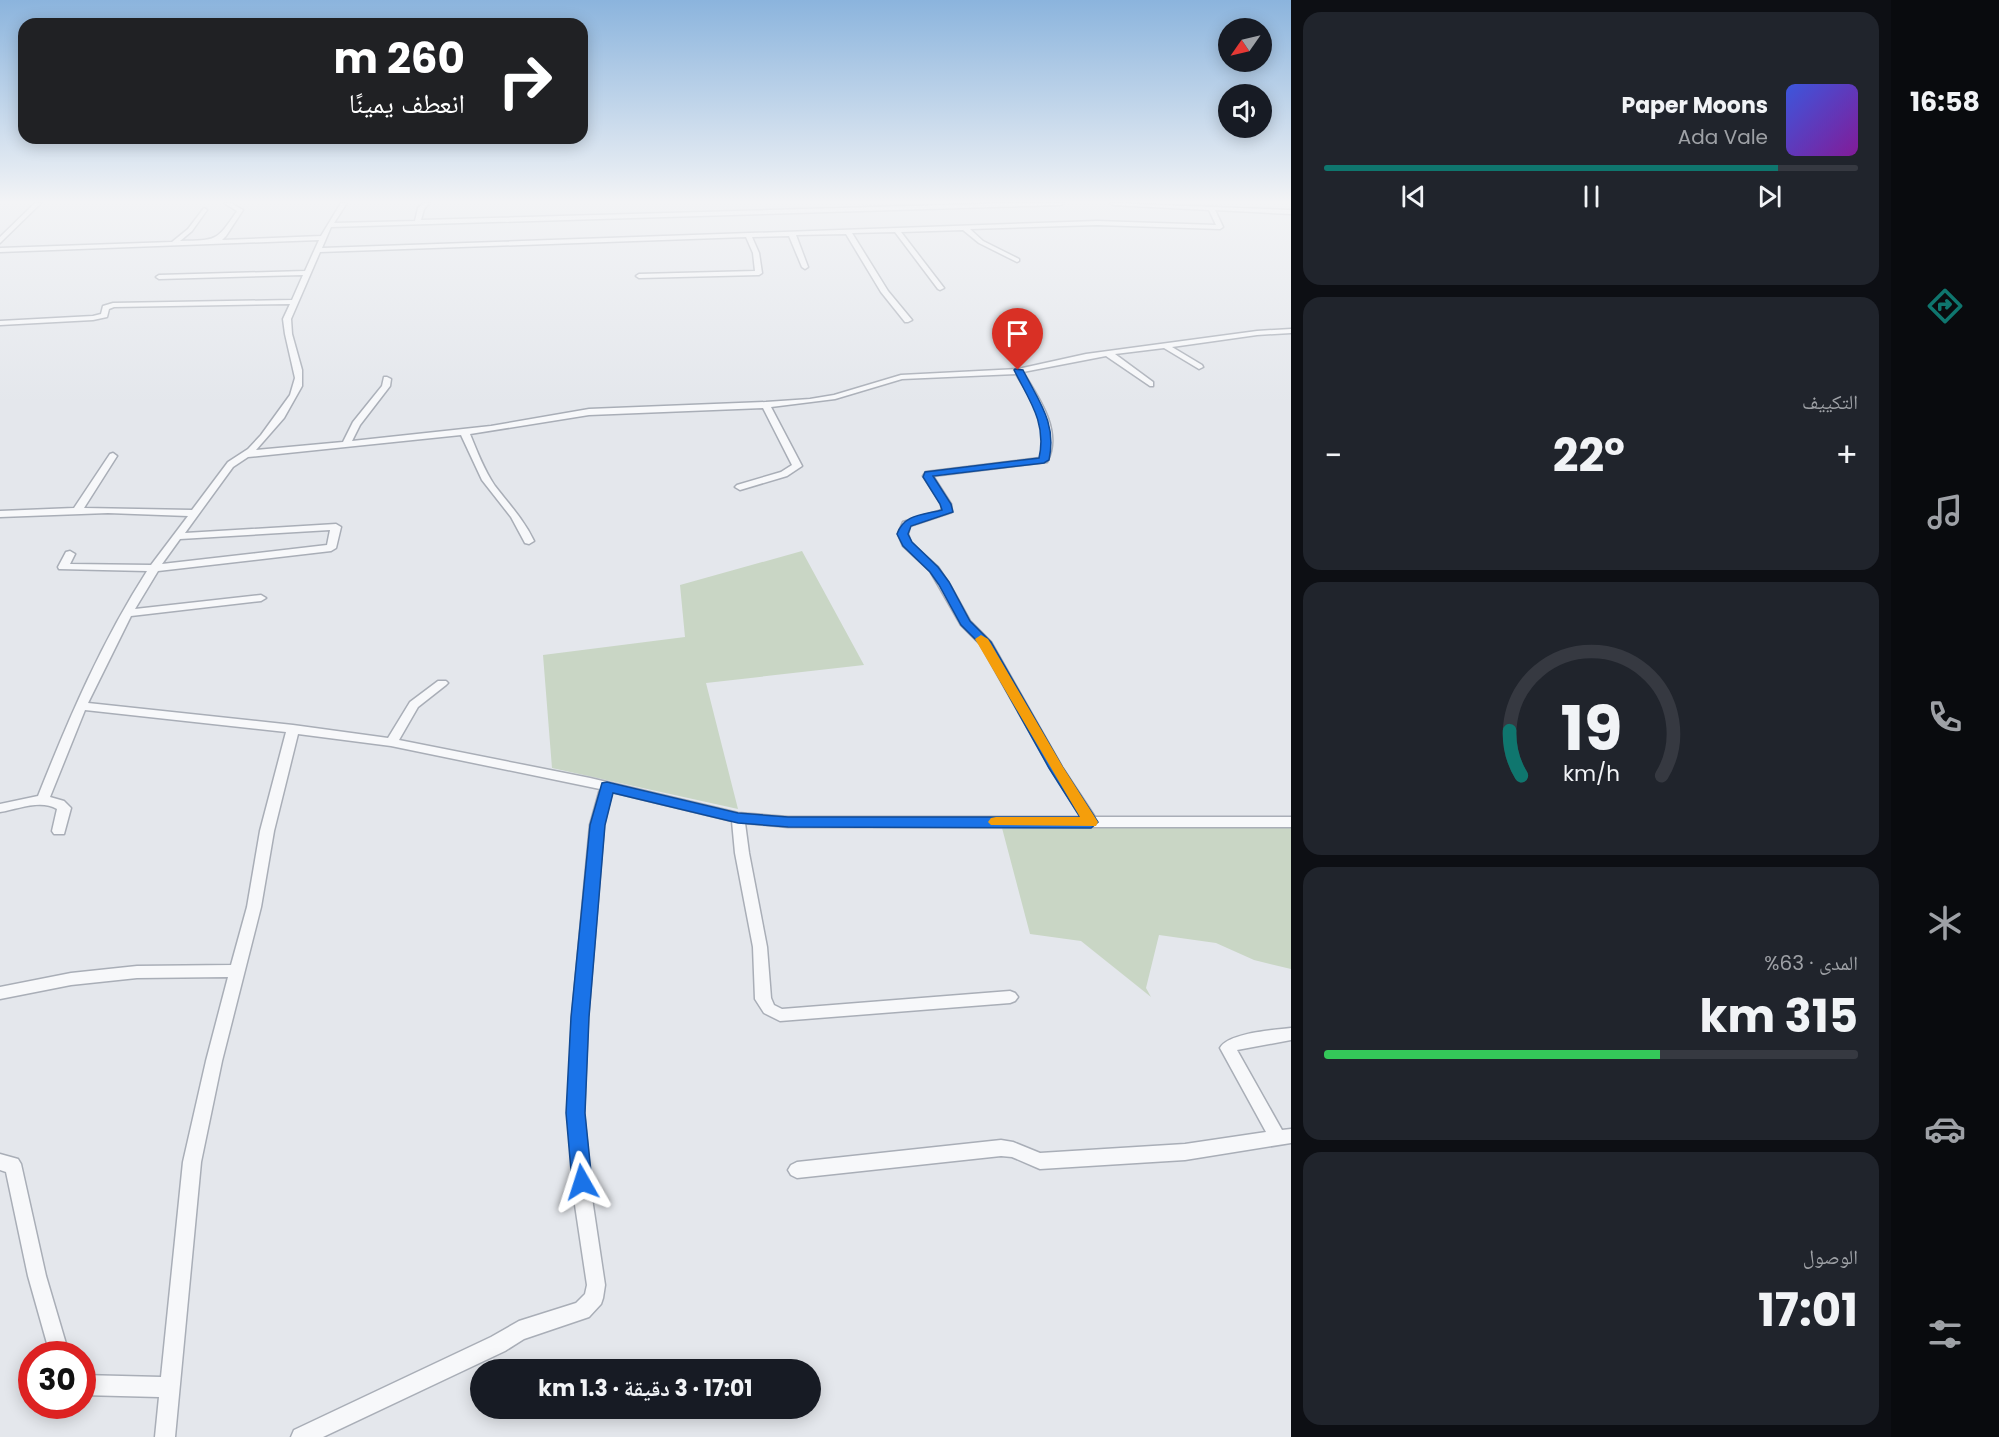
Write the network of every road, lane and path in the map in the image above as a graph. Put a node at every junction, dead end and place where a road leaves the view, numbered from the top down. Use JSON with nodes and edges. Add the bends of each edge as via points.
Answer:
{"nodes":[{"id":1,"x":310,"y":270,"type":"edge"},
{"id":2,"x":759,"y":270,"type":"edge"},
{"id":3,"x":872,"y":270,"type":"edge"},
{"id":4,"x":927,"y":270,"type":"edge"},
{"id":5,"x":309,"y":273,"type":"junction"},
{"id":6,"x":639,"y":276,"type":"dead end"},
{"id":7,"x":159,"y":277,"type":"dead end"},
{"id":8,"x":940,"y":288,"type":"dead end"},
{"id":9,"x":296,"y":302,"type":"junction"},
{"id":10,"x":908,"y":320,"type":"dead end"},
{"id":11,"x":0,"y":323,"type":"edge"},
{"id":12,"x":1291,"y":331,"type":"edge"},
{"id":13,"x":1167,"y":347,"type":"junction"},
{"id":14,"x":1108,"y":353,"type":"junction"},
{"id":15,"x":1199,"y":367,"type":"dead end"},
{"id":16,"x":1018,"y":370,"type":"junction"},
{"id":17,"x":387,"y":379,"type":"dead end"},
{"id":18,"x":1150,"y":384,"type":"dead end"},
{"id":19,"x":766,"y":405,"type":"junction"},
{"id":20,"x":465,"y":430,"type":"junction"},
{"id":21,"x":346,"y":444,"type":"junction"},
{"id":22,"x":248,"y":454,"type":"junction"},
{"id":23,"x":113,"y":456,"type":"dead end"},
{"id":24,"x":740,"y":487,"type":"dead end"},
{"id":25,"x":78,"y":510,"type":"junction"},
{"id":26,"x":195,"y":513,"type":"junction"},
{"id":27,"x":0,"y":514,"type":"edge"},
{"id":28,"x":178,"y":536,"type":"junction"},
{"id":29,"x":529,"y":541,"type":"dead end"},
{"id":30,"x":70,"y":554,"type":"dead end"},
{"id":31,"x":155,"y":568,"type":"junction"},
{"id":32,"x":261,"y":598,"type":"dead end"},
{"id":33,"x":127,"y":613,"type":"junction"},
{"id":34,"x":442,"y":683,"type":"dead end"},
{"id":35,"x":81,"y":706,"type":"junction"},
{"id":36,"x":293,"y":729,"type":"junction"},
{"id":37,"x":391,"y":742,"type":"junction"},
{"id":38,"x":607,"y":787,"type":"junction"},
{"id":39,"x":43,"y":799,"type":"junction"},
{"id":40,"x":0,"y":808,"type":"edge"},
{"id":41,"x":738,"y":818,"type":"junction"},
{"id":42,"x":1091,"y":822,"type":"junction"},
{"id":43,"x":1291,"y":822,"type":"edge"},
{"id":44,"x":59,"y":831,"type":"dead end"},
{"id":45,"x":237,"y":971,"type":"junction"},
{"id":46,"x":0,"y":993,"type":"edge"},
{"id":47,"x":1010,"y":997,"type":"dead end"},
{"id":48,"x":1291,"y":1034,"type":"edge"},
{"id":49,"x":1285,"y":1137,"type":"edge"},
{"id":50,"x":0,"y":1161,"type":"edge"},
{"id":51,"x":797,"y":1170,"type":"dead end"},
{"id":52,"x":55,"y":1341,"type":"edge"},
{"id":53,"x":96,"y":1385,"type":"edge"},
{"id":54,"x":169,"y":1387,"type":"junction"},
{"id":55,"x":165,"y":1437,"type":"edge"},
{"id":56,"x":301,"y":1437,"type":"edge"}],
"edges":[{"from":1,"to":5,"type":"street"},
{"from":2,"to":6,"type":"street"},
{"from":3,"to":10,"type":"street"},
{"from":4,"to":8,"type":"street"},
{"from":5,"to":7,"type":"street"},
{"from":5,"to":9,"type":"street"},
{"from":9,"to":11,"type":"street","via":[[113,305],[106,308],[104,315],[93,318]]},
{"from":9,"to":22,"type":"street","via":[[286,329],[298,373],[296,391]]},
{"from":12,"to":13,"type":"street"},
{"from":13,"to":14,"type":"street"},
{"from":13,"to":15,"type":"street"},
{"from":14,"to":16,"type":"street"},
{"from":14,"to":18,"type":"street"},
{"from":16,"to":19,"type":"street","via":[[901,377],[835,397]]},
{"from":16,"to":42,"type":"street","via":[[1046,424],[1048,444],[1044,460],[929,474],[947,512],[913,520],[906,524],[903,534],[907,544],[934,569],[965,623],[985,642]]},
{"from":17,"to":21,"type":"street"},
{"from":19,"to":20,"type":"street","via":[[589,412]]},
{"from":19,"to":24,"type":"street","via":[[797,466],[784,474]]},
{"from":20,"to":21,"type":"street"},
{"from":20,"to":29,"type":"street","via":[[483,472],[515,513]]},
{"from":21,"to":22,"type":"street"},
{"from":22,"to":26,"type":"street","via":[[235,461]]},
{"from":23,"to":25,"type":"street"},
{"from":25,"to":26,"type":"street"},
{"from":25,"to":27,"type":"street"},
{"from":26,"to":28,"type":"street"},
{"from":28,"to":31,"type":"street"},
{"from":28,"to":31,"type":"street","via":[[336,527],[331,548]]},
{"from":30,"to":31,"type":"street","via":[[63,567]]},
{"from":31,"to":33,"type":"street"},
{"from":32,"to":33,"type":"street"},
{"from":33,"to":35,"type":"street"},
{"from":34,"to":37,"type":"street","via":[[414,705]]},
{"from":35,"to":36,"type":"street"},
{"from":35,"to":39,"type":"street"},
{"from":36,"to":37,"type":"street"},
{"from":36,"to":45,"type":"street"},
{"from":37,"to":38,"type":"street"},
{"from":38,"to":41,"type":"street"},
{"from":38,"to":56,"type":"street","via":[[597,825],[576,1113],[596,1285],[594,1298],[582,1310],[519,1331]]},
{"from":39,"to":40,"type":"street"},
{"from":39,"to":44,"type":"street","via":[[64,808]]},
{"from":41,"to":42,"type":"street","via":[[788,822]]},
{"from":41,"to":47,"type":"street","via":[[760,947],[764,999],[769,1009],[780,1015]]},
{"from":42,"to":43,"type":"street"},
{"from":45,"to":46,"type":"street","via":[[136,972]]},
{"from":45,"to":54,"type":"street","via":[[192,1162]]},
{"from":48,"to":49,"type":"street","via":[[1228,1048]]},
{"from":49,"to":51,"type":"street","via":[[1185,1152],[1040,1161],[1001,1148]]},
{"from":50,"to":52,"type":"street","via":[[12,1164],[17,1179],[42,1304]]},
{"from":53,"to":54,"type":"street"},
{"from":54,"to":55,"type":"street"}]}
